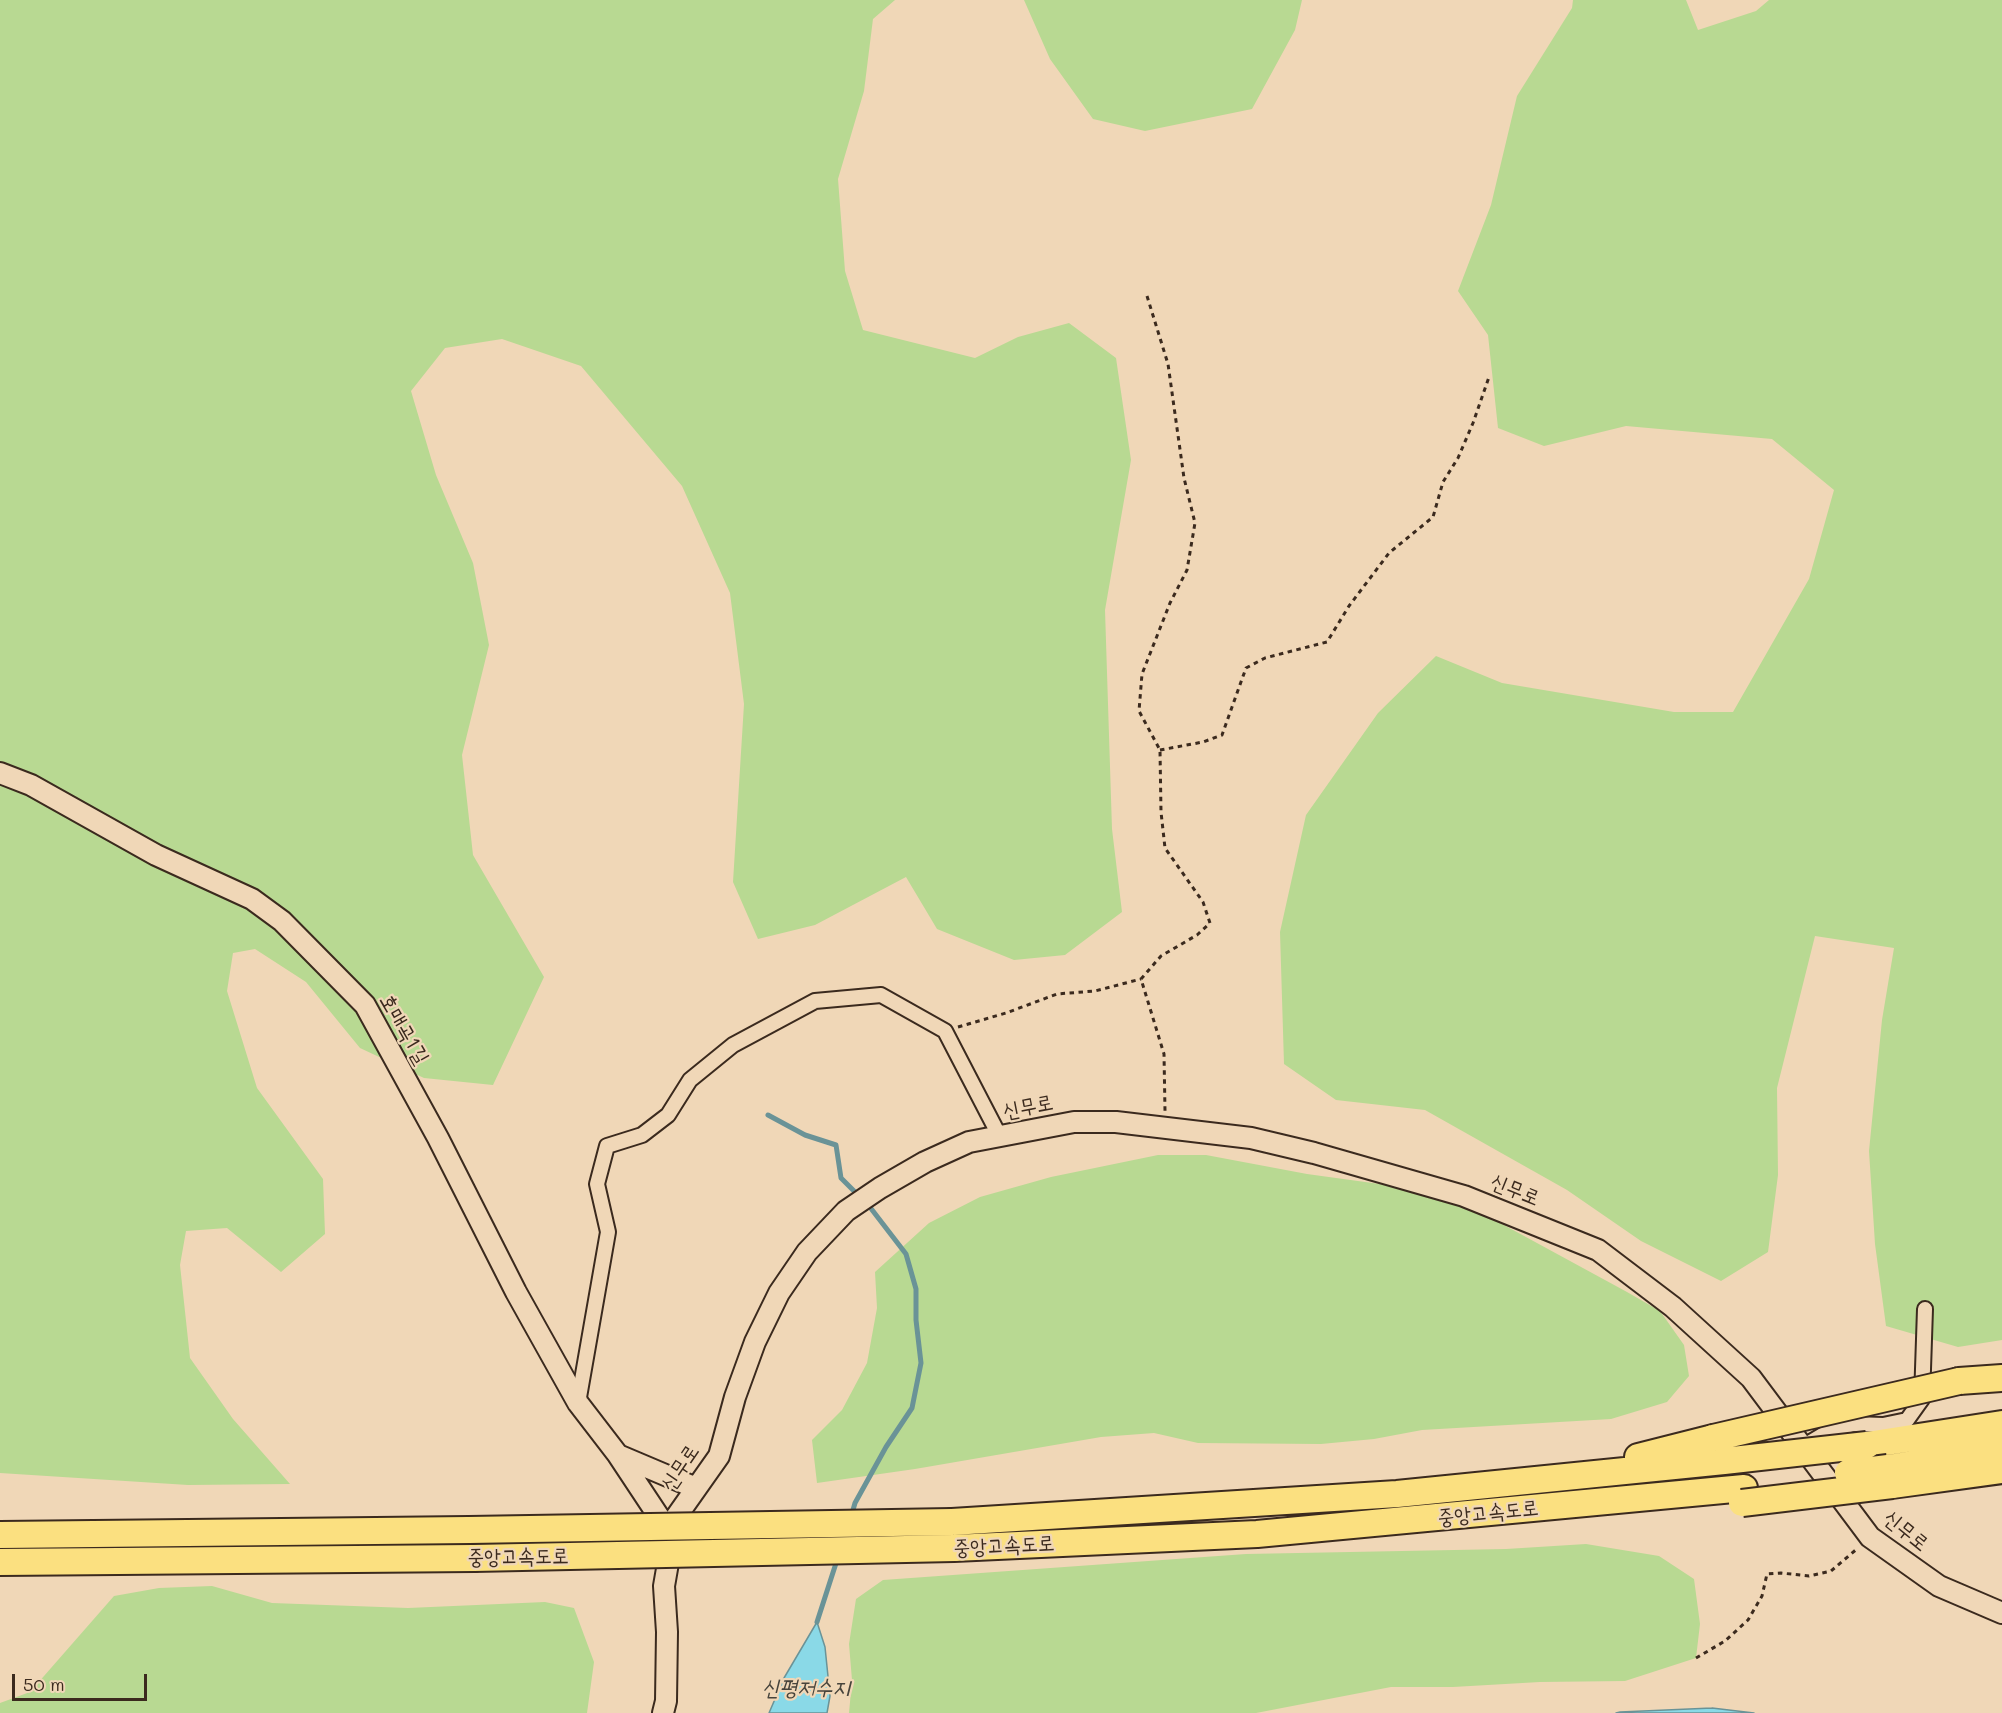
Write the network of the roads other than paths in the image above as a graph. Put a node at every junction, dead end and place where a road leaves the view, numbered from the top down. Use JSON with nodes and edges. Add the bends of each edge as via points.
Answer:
{"nodes":[{"id":1,"x":0,"y":773,"type":"edge"},
{"id":2,"x":1000,"y":1137,"type":"junction"},
{"id":3,"x":1925,"y":1310,"type":"dead end"},
{"id":4,"x":2002,"y":1378,"type":"edge"},
{"id":5,"x":578,"y":1403,"type":"junction"},
{"id":6,"x":2002,"y":1424,"type":"edge"},
{"id":7,"x":1803,"y":1447,"type":"junction"},
{"id":8,"x":2002,"y":1450,"type":"edge"},
{"id":9,"x":618,"y":1455,"type":"junction"},
{"id":10,"x":2002,"y":1470,"type":"edge"},
{"id":11,"x":1890,"y":1476,"type":"junction"},
{"id":12,"x":1547,"y":1479,"type":"junction"},
{"id":13,"x":696,"y":1488,"type":"junction"},
{"id":14,"x":0,"y":1535,"type":"edge"},
{"id":15,"x":672,"y":1537,"type":"junction"},
{"id":16,"x":0,"y":1562,"type":"edge"},
{"id":17,"x":2002,"y":1613,"type":"edge"},
{"id":18,"x":663,"y":1713,"type":"edge"}],
"edges":[{"from":1,"to":5,"type":"street","name":"호매곡1길","via":[[31,785],[156,855],[252,899],[282,921],[365,1005]]},
{"from":2,"to":5,"type":"street","via":[[945,1031],[881,995],[815,1001],[733,1045],[690,1080],[668,1115],[642,1135],[607,1146],[597,1184],[608,1232]]},
{"from":2,"to":7,"type":"street","name":"신무로","via":[[1074,1122],[1116,1122],[1251,1138],[1464,1196],[1598,1250],[1673,1308],[1751,1378]]},
{"from":2,"to":13,"type":"street","name":"신무로","via":[[969,1142],[880,1188],[846,1211],[807,1252],[779,1293],[755,1342],[719,1456]]},
{"from":3,"to":7,"type":"street","via":[[1922,1399],[1907,1420],[1883,1425],[1854,1424],[1831,1430]]},
{"from":4,"to":12,"type":"highway","bridge":true,"via":[[1959,1381]]},
{"from":5,"to":9,"type":"street","name":"호매곡1길"},
{"from":6,"to":12,"type":"highway","name":"중앙고속도로","bridge":true,"via":[[1867,1445]]},
{"from":7,"to":17,"type":"street","name":"신무로","via":[[1870,1537],[1939,1586]]},
{"from":8,"to":11,"type":"highway","name":"중앙고속도로"},
{"from":9,"to":13,"type":"street"},
{"from":9,"to":15,"type":"street","name":"호매곡1길"},
{"from":10,"to":11,"type":"highway"},
{"from":11,"to":16,"type":"highway","name":"중앙고속도로","bridge":true,"via":[[1743,1496],[1257,1534],[954,1548]]},
{"from":12,"to":14,"type":"highway","name":"중앙고속도로","bridge":true,"via":[[1397,1494],[952,1522]]},
{"from":13,"to":15,"type":"street","name":"신무로","via":[[676,1517]]},
{"from":15,"to":18,"type":"street","name":"신무로","via":[[664,1586],[668,1632]]}]}
